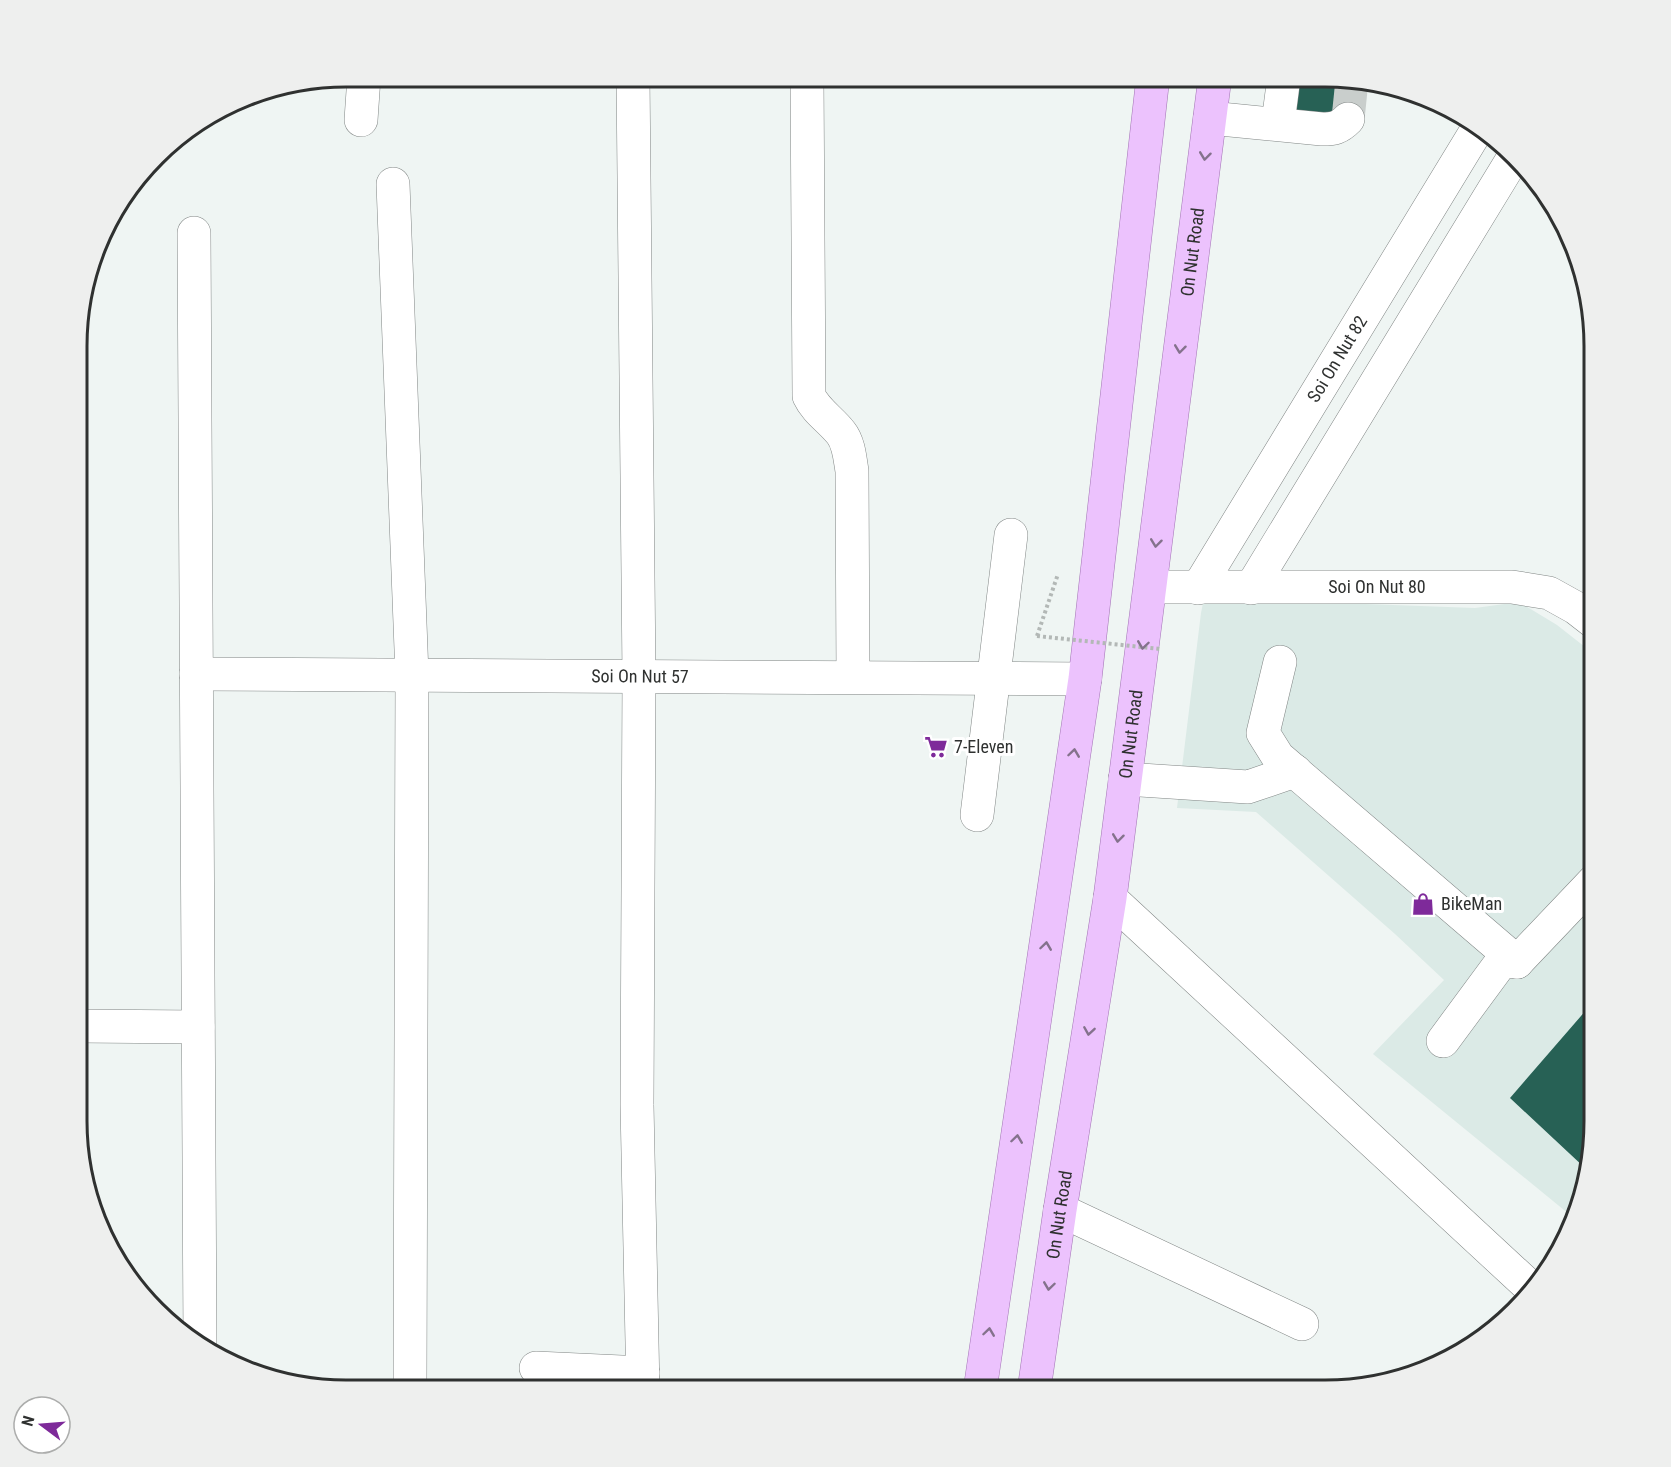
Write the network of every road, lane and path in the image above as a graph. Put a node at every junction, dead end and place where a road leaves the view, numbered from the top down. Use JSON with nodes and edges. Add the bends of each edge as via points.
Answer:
{"nodes":[{"id":1,"x":363,"y":87,"type":"edge"},
{"id":2,"x":633,"y":87,"type":"edge"},
{"id":3,"x":807,"y":87,"type":"edge"},
{"id":4,"x":1152,"y":87,"type":"edge"},
{"id":5,"x":1214,"y":87,"type":"edge"},
{"id":6,"x":1283,"y":87,"type":"edge"},
{"id":7,"x":1209,"y":118,"type":"junction"},
{"id":8,"x":1348,"y":119,"type":"dead end"},
{"id":9,"x":361,"y":120,"type":"dead end"},
{"id":10,"x":1278,"y":123,"type":"junction"},
{"id":11,"x":1474,"y":134,"type":"edge"},
{"id":12,"x":1509,"y":164,"type":"edge"},
{"id":13,"x":393,"y":184,"type":"dead end"},
{"id":14,"x":194,"y":232,"type":"dead end"},
{"id":15,"x":1011,"y":535,"type":"dead end"},
{"id":16,"x":1058,"y":574,"type":"dead end"},
{"id":17,"x":1151,"y":587,"type":"junction"},
{"id":18,"x":1198,"y":588,"type":"junction"},
{"id":19,"x":1251,"y":588,"type":"junction"},
{"id":20,"x":1584,"y":614,"type":"edge"},
{"id":21,"x":1160,"y":649,"type":"dead end"},
{"id":22,"x":1280,"y":662,"type":"dead end"},
{"id":23,"x":196,"y":674,"type":"junction"},
{"id":24,"x":412,"y":675,"type":"junction"},
{"id":25,"x":639,"y":676,"type":"junction"},
{"id":26,"x":853,"y":677,"type":"junction"},
{"id":27,"x":993,"y":678,"type":"junction"},
{"id":28,"x":1085,"y":679,"type":"junction"},
{"id":29,"x":1295,"y":771,"type":"junction"},
{"id":30,"x":1125,"y":779,"type":"junction"},
{"id":31,"x":977,"y":815,"type":"dead end"},
{"id":32,"x":1584,"y":892,"type":"edge"},
{"id":33,"x":1110,"y":898,"type":"junction"},
{"id":34,"x":1517,"y":962,"type":"junction"},
{"id":35,"x":87,"y":1026,"type":"edge"},
{"id":36,"x":198,"y":1027,"type":"junction"},
{"id":37,"x":1443,"y":1041,"type":"dead end"},
{"id":38,"x":1060,"y":1210,"type":"junction"},
{"id":39,"x":1527,"y":1284,"type":"edge"},
{"id":40,"x":1302,"y":1324,"type":"dead end"},
{"id":41,"x":200,"y":1335,"type":"edge"},
{"id":42,"x":536,"y":1368,"type":"dead end"},
{"id":43,"x":410,"y":1380,"type":"edge"},
{"id":44,"x":628,"y":1380,"type":"edge"},
{"id":45,"x":643,"y":1380,"type":"edge"},
{"id":46,"x":981,"y":1380,"type":"edge"},
{"id":47,"x":1035,"y":1380,"type":"edge"}],
"edges":[{"from":1,"to":9,"type":"street"},
{"from":2,"to":25,"type":"street"},
{"from":3,"to":26,"type":"street","via":[[809,396],[843,435],[852,471]]},
{"from":4,"to":28,"type":"main road"},
{"from":5,"to":7,"type":"main road","name":"On Nut Road"},
{"from":6,"to":10,"type":"street"},
{"from":7,"to":10,"type":"street"},
{"from":7,"to":17,"type":"main road","name":"On Nut Road","one_way":true},
{"from":8,"to":10,"type":"street","via":[[1333,129]]},
{"from":11,"to":18,"type":"street","name":"Soi On Nut 82"},
{"from":12,"to":19,"type":"street"},
{"from":13,"to":24,"type":"street"},
{"from":14,"to":23,"type":"street"},
{"from":15,"to":27,"type":"street"},
{"from":16,"to":21,"type":"path","bridge":true,"via":[[1037,636]]},
{"from":17,"to":18,"type":"street","name":"Soi On Nut 80"},
{"from":17,"to":30,"type":"main road","name":"On Nut Road","one_way":true},
{"from":18,"to":19,"type":"street","name":"Soi On Nut 80"},
{"from":19,"to":20,"type":"street","name":"Soi On Nut 80","via":[[1512,587],[1549,593]]},
{"from":22,"to":29,"type":"street","via":[[1263,733],[1278,757]]},
{"from":23,"to":24,"type":"street","name":"Soi On Nut 57"},
{"from":23,"to":36,"type":"street"},
{"from":24,"to":25,"type":"street","name":"Soi On Nut 57"},
{"from":24,"to":43,"type":"street"},
{"from":25,"to":26,"type":"street","name":"Soi On Nut 57"},
{"from":25,"to":45,"type":"street","via":[[637,1106]]},
{"from":26,"to":27,"type":"street","name":"Soi On Nut 57"},
{"from":27,"to":28,"type":"street","name":"Soi On Nut 57"},
{"from":27,"to":31,"type":"street"},
{"from":46,"to":28,"type":"main road","one_way":true},
{"from":29,"to":30,"type":"street","via":[[1248,787]]},
{"from":29,"to":34,"type":"street"},
{"from":30,"to":33,"type":"main road","name":"On Nut Road","one_way":true},
{"from":32,"to":34,"type":"street"},
{"from":33,"to":38,"type":"main road","name":"On Nut Road","one_way":true},
{"from":33,"to":39,"type":"street"},
{"from":34,"to":37,"type":"street","via":[[1502,962]]},
{"from":35,"to":36,"type":"street"},
{"from":36,"to":41,"type":"street"},
{"from":38,"to":40,"type":"street"},
{"from":38,"to":47,"type":"main road","name":"On Nut Road","one_way":true},
{"from":42,"to":44,"type":"street"}]}
